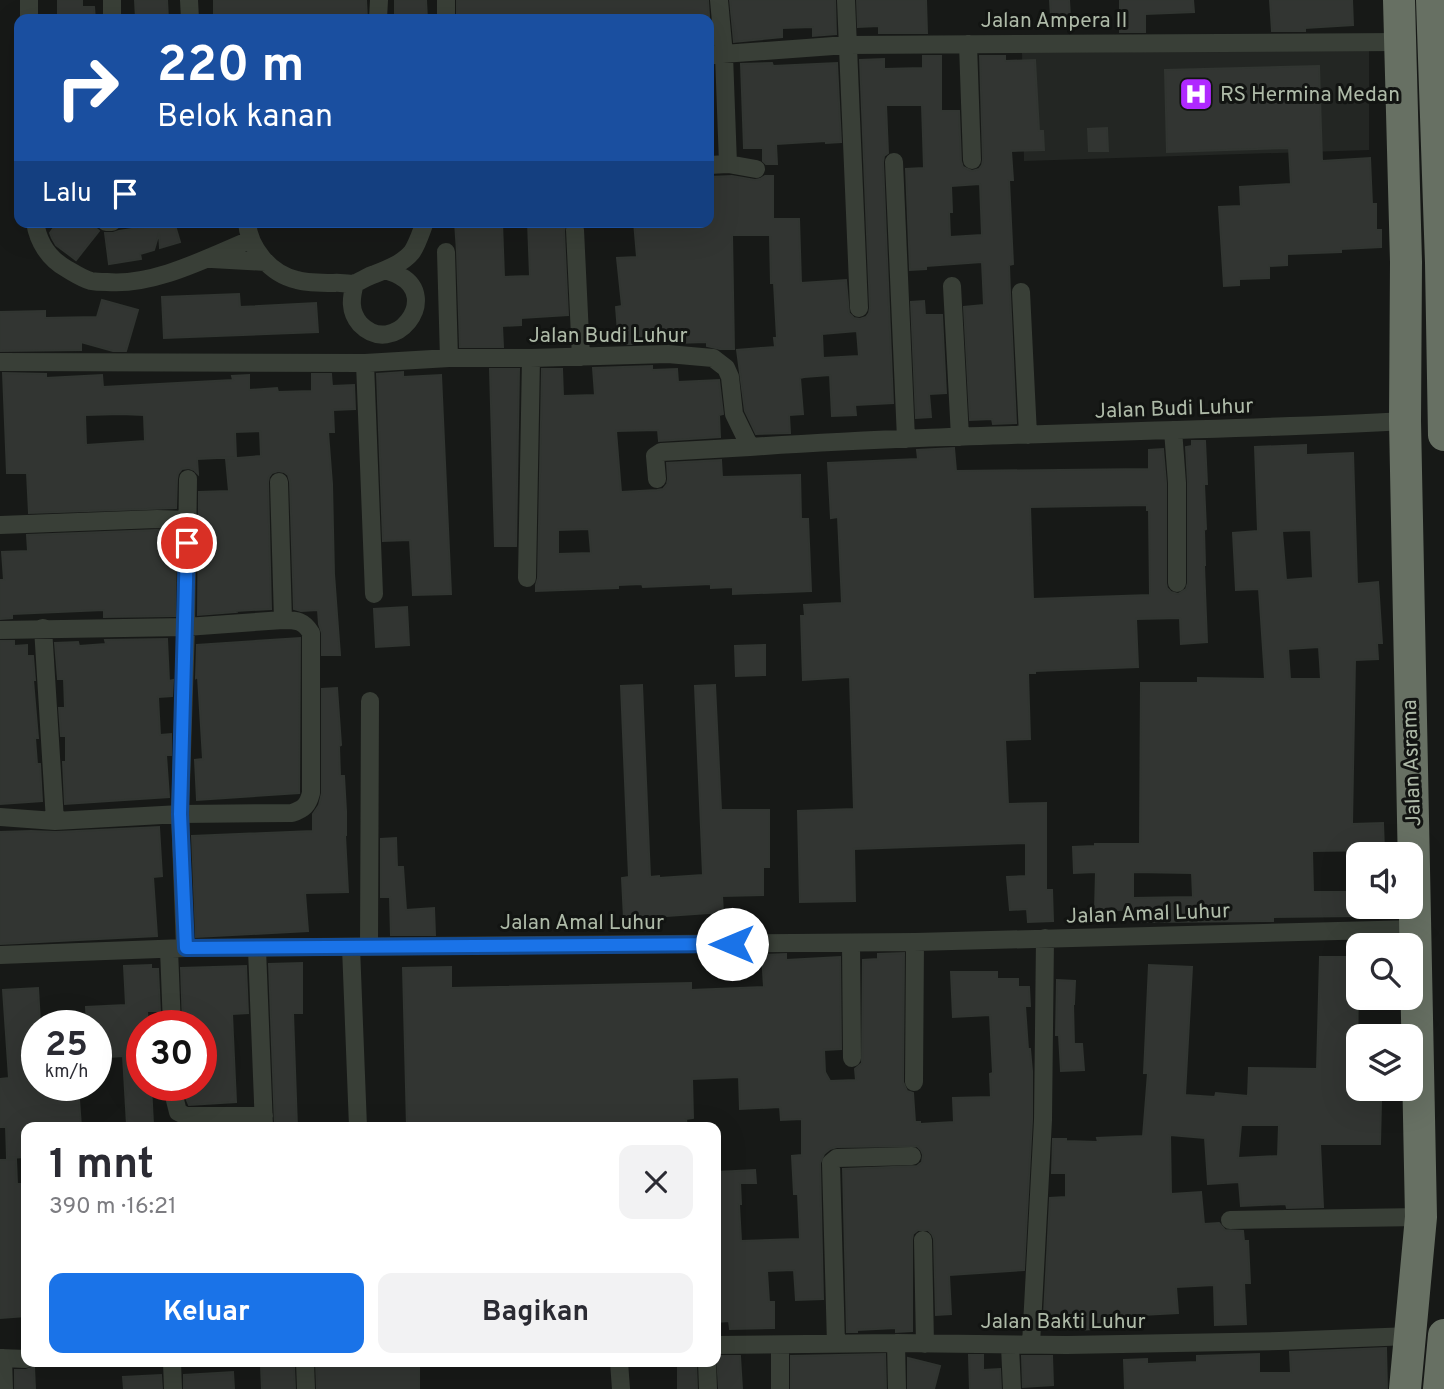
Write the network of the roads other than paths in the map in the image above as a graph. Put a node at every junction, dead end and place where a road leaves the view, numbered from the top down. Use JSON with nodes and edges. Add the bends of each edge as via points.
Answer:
{"nodes":[{"id":1,"x":719,"y":0,"type":"edge"},
{"id":2,"x":846,"y":0,"type":"edge"},
{"id":3,"x":1399,"y":0,"type":"edge"},
{"id":4,"x":1432,"y":0,"type":"edge"},
{"id":5,"x":1400,"y":42,"type":"junction"},
{"id":6,"x":968,"y":44,"type":"junction"},
{"id":7,"x":847,"y":45,"type":"junction"},
{"id":8,"x":716,"y":55,"type":"edge"},
{"id":9,"x":972,"y":160,"type":"dead end"},
{"id":10,"x":894,"y":162,"type":"dead end"},
{"id":11,"x":714,"y":164,"type":"edge"},
{"id":12,"x":728,"y":164,"type":"junction"},
{"id":13,"x":756,"y":169,"type":"dead end"},
{"id":14,"x":37,"y":228,"type":"edge"},
{"id":15,"x":423,"y":228,"type":"edge"},
{"id":16,"x":575,"y":230,"type":"dead end"},
{"id":17,"x":249,"y":231,"type":"edge"},
{"id":18,"x":446,"y":252,"type":"dead end"},
{"id":19,"x":205,"y":259,"type":"junction"},
{"id":20,"x":266,"y":262,"type":"junction"},
{"id":21,"x":1428,"y":263,"type":"edge"},
{"id":22,"x":385,"y":270,"type":"junction"},
{"id":23,"x":355,"y":283,"type":"junction"},
{"id":24,"x":952,"y":286,"type":"dead end"},
{"id":25,"x":1021,"y":292,"type":"dead end"},
{"id":26,"x":859,"y":307,"type":"dead end"},
{"id":27,"x":581,"y":357,"type":"junction"},
{"id":28,"x":449,"y":358,"type":"junction"},
{"id":29,"x":531,"y":358,"type":"junction"},
{"id":30,"x":0,"y":362,"type":"edge"},
{"id":31,"x":365,"y":362,"type":"junction"},
{"id":32,"x":1405,"y":421,"type":"junction"},
{"id":33,"x":1173,"y":430,"type":"junction"},
{"id":34,"x":1028,"y":435,"type":"junction"},
{"id":35,"x":1444,"y":435,"type":"edge"},
{"id":36,"x":960,"y":437,"type":"junction"},
{"id":37,"x":906,"y":439,"type":"junction"},
{"id":38,"x":750,"y":447,"type":"junction"},
{"id":39,"x":188,"y":479,"type":"dead end"},
{"id":40,"x":657,"y":479,"type":"dead end"},
{"id":41,"x":279,"y":482,"type":"dead end"},
{"id":42,"x":188,"y":520,"type":"junction"},
{"id":43,"x":0,"y":525,"type":"edge"},
{"id":44,"x":527,"y":578,"type":"dead end"},
{"id":45,"x":1177,"y":583,"type":"dead end"},
{"id":46,"x":374,"y":594,"type":"dead end"},
{"id":47,"x":284,"y":620,"type":"junction"},
{"id":48,"x":186,"y":627,"type":"junction"},
{"id":49,"x":44,"y":628,"type":"junction"},
{"id":50,"x":0,"y":630,"type":"edge"},
{"id":51,"x":370,"y":701,"type":"dead end"},
{"id":52,"x":180,"y":814,"type":"junction"},
{"id":53,"x":0,"y":817,"type":"edge"},
{"id":54,"x":55,"y":821,"type":"junction"},
{"id":55,"x":1416,"y":929,"type":"junction"},
{"id":56,"x":1045,"y":938,"type":"junction"},
{"id":57,"x":915,"y":942,"type":"junction"},
{"id":58,"x":851,"y":943,"type":"junction"},
{"id":59,"x":360,"y":946,"type":"junction"},
{"id":60,"x":177,"y":949,"type":"junction"},
{"id":61,"x":257,"y":949,"type":"junction"},
{"id":62,"x":0,"y":955,"type":"edge"},
{"id":63,"x":173,"y":1010,"type":"edge"},
{"id":64,"x":852,"y":1058,"type":"dead end"},
{"id":65,"x":914,"y":1082,"type":"dead end"},
{"id":66,"x":175,"y":1101,"type":"edge"},
{"id":67,"x":264,"y":1121,"type":"edge"},
{"id":68,"x":358,"y":1122,"type":"edge"},
{"id":69,"x":912,"y":1156,"type":"dead end"},
{"id":70,"x":1421,"y":1217,"type":"junction"},
{"id":71,"x":1230,"y":1220,"type":"dead end"},
{"id":72,"x":923,"y":1240,"type":"dead end"},
{"id":73,"x":1444,"y":1335,"type":"edge"},
{"id":74,"x":1410,"y":1336,"type":"junction"},
{"id":75,"x":896,"y":1343,"type":"junction"},
{"id":76,"x":836,"y":1344,"type":"junction"},
{"id":77,"x":925,"y":1344,"type":"junction"},
{"id":78,"x":1031,"y":1344,"type":"junction"},
{"id":79,"x":721,"y":1345,"type":"edge"},
{"id":80,"x":779,"y":1345,"type":"junction"},
{"id":81,"x":1010,"y":1346,"type":"junction"},
{"id":82,"x":2,"y":1358,"type":"edge"},
{"id":83,"x":21,"y":1359,"type":"edge"},
{"id":84,"x":172,"y":1367,"type":"edge"},
{"id":85,"x":306,"y":1367,"type":"edge"},
{"id":86,"x":619,"y":1367,"type":"edge"},
{"id":87,"x":707,"y":1367,"type":"edge"},
{"id":88,"x":4,"y":1389,"type":"edge"},
{"id":89,"x":173,"y":1389,"type":"edge"},
{"id":90,"x":306,"y":1389,"type":"edge"},
{"id":91,"x":621,"y":1389,"type":"edge"},
{"id":92,"x":708,"y":1389,"type":"edge"},
{"id":93,"x":780,"y":1389,"type":"edge"},
{"id":94,"x":897,"y":1389,"type":"edge"},
{"id":95,"x":1012,"y":1389,"type":"edge"},
{"id":96,"x":1405,"y":1389,"type":"edge"},
{"id":97,"x":1439,"y":1389,"type":"edge"}],
"edges":[{"from":1,"to":8,"type":"street"},
{"from":2,"to":7,"type":"street"},
{"from":3,"to":5,"type":"highway"},
{"from":4,"to":21,"type":"highway"},
{"from":5,"to":6,"type":"street","name":"Jalan Ampera II"},
{"from":5,"to":21,"type":"highway"},
{"from":6,"to":7,"type":"street","name":"Jalan Ampera II"},
{"from":6,"to":9,"type":"street"},
{"from":7,"to":8,"type":"street","name":"Jalan Ampera II"},
{"from":7,"to":26,"type":"street"},
{"from":8,"to":12,"type":"street"},
{"from":10,"to":37,"type":"street"},
{"from":11,"to":12,"type":"street"},
{"from":12,"to":13,"type":"street"},
{"from":14,"to":19,"type":"street","via":[[51,258],[91,281],[145,280]]},
{"from":15,"to":22,"type":"street","via":[[412,251]]},
{"from":16,"to":27,"type":"street"},
{"from":17,"to":19,"type":"street"},
{"from":17,"to":20,"type":"street"},
{"from":18,"to":28,"type":"street"},
{"from":19,"to":20,"type":"street"},
{"from":20,"to":23,"type":"street","via":[[297,280]]},
{"from":21,"to":32,"type":"highway","name":"Jalan Asrama"},
{"from":21,"to":35,"type":"highway"},
{"from":22,"to":23,"type":"street"},
{"from":22,"to":23,"type":"street","via":[[406,280],[413,290],[414,313],[403,328],[379,334],[361,325],[351,302]]},
{"from":24,"to":36,"type":"street"},
{"from":25,"to":34,"type":"street"},
{"from":27,"to":29,"type":"street","name":"Jalan Budi Luhur"},
{"from":27,"to":38,"type":"street","name":"Jalan Budi Luhur","via":[[668,354],[713,358],[730,377],[734,414]]},
{"from":28,"to":29,"type":"street","name":"Jalan Budi Luhur"},
{"from":28,"to":31,"type":"street","name":"Jalan Budi Luhur"},
{"from":29,"to":44,"type":"street"},
{"from":30,"to":31,"type":"street","name":"Jalan Budi Luhur"},
{"from":31,"to":46,"type":"street"},
{"from":32,"to":33,"type":"street","name":"Jalan Budi Luhur"},
{"from":32,"to":55,"type":"highway","name":"Jalan Asrama"},
{"from":33,"to":34,"type":"street","name":"Jalan Budi Luhur"},
{"from":33,"to":45,"type":"street"},
{"from":34,"to":36,"type":"street","name":"Jalan Budi Luhur"},
{"from":36,"to":37,"type":"street","name":"Jalan Budi Luhur"},
{"from":37,"to":38,"type":"street","name":"Jalan Budi Luhur"},
{"from":38,"to":40,"type":"street","via":[[661,452],[655,456]]},
{"from":39,"to":42,"type":"street"},
{"from":41,"to":47,"type":"street"},
{"from":42,"to":43,"type":"street"},
{"from":42,"to":48,"type":"street"},
{"from":47,"to":48,"type":"street"},
{"from":47,"to":52,"type":"street","via":[[303,623],[312,633],[308,803],[292,813]]},
{"from":48,"to":49,"type":"street"},
{"from":48,"to":52,"type":"street"},
{"from":49,"to":50,"type":"street"},
{"from":49,"to":54,"type":"street"},
{"from":51,"to":59,"type":"street"},
{"from":52,"to":54,"type":"street"},
{"from":52,"to":60,"type":"street"},
{"from":53,"to":54,"type":"street"},
{"from":55,"to":56,"type":"street","name":"Jalan Amal Luhur"},
{"from":55,"to":70,"type":"highway","name":"Jalan Asrama"},
{"from":56,"to":57,"type":"street","name":"Jalan Amal Luhur"},
{"from":56,"to":78,"type":"street","via":[[1043,1120]]},
{"from":57,"to":58,"type":"street","name":"Jalan Amal Luhur"},
{"from":57,"to":65,"type":"street"},
{"from":58,"to":59,"type":"street","name":"Jalan Amal Luhur"},
{"from":58,"to":64,"type":"street"},
{"from":59,"to":61,"type":"street","name":"Jalan Amal Luhur"},
{"from":59,"to":68,"type":"street"},
{"from":60,"to":61,"type":"street","name":"Jalan Amal Luhur"},
{"from":60,"to":62,"type":"street","name":"Jalan Amal Luhur"},
{"from":60,"to":63,"type":"street"},
{"from":61,"to":67,"type":"street"},
{"from":66,"to":67,"type":"street","via":[[178,1112],[186,1116]]},
{"from":69,"to":76,"type":"street","via":[[838,1158],[831,1163]]},
{"from":70,"to":71,"type":"street"},
{"from":70,"to":74,"type":"highway","name":"Jalan Asrama"},
{"from":72,"to":77,"type":"street"},
{"from":73,"to":97,"type":"highway"},
{"from":74,"to":78,"type":"street","name":"Jalan Bakti Luhur"},
{"from":74,"to":96,"type":"highway","name":"Jalan Asrama"},
{"from":75,"to":76,"type":"street","name":"Jalan Bakti Luhur"},
{"from":75,"to":77,"type":"street","name":"Jalan Bakti Luhur"},
{"from":75,"to":94,"type":"street"},
{"from":76,"to":80,"type":"street","name":"Jalan Bakti Luhur"},
{"from":77,"to":81,"type":"street","name":"Jalan Bakti Luhur"},
{"from":78,"to":81,"type":"street","name":"Jalan Bakti Luhur"},
{"from":79,"to":80,"type":"street","name":"Jalan Bakti Luhur"},
{"from":80,"to":93,"type":"street"},
{"from":81,"to":95,"type":"street"},
{"from":82,"to":83,"type":"street"},
{"from":82,"to":88,"type":"street"},
{"from":84,"to":89,"type":"street"},
{"from":85,"to":90,"type":"street"},
{"from":86,"to":91,"type":"street"},
{"from":87,"to":92,"type":"street"}]}
